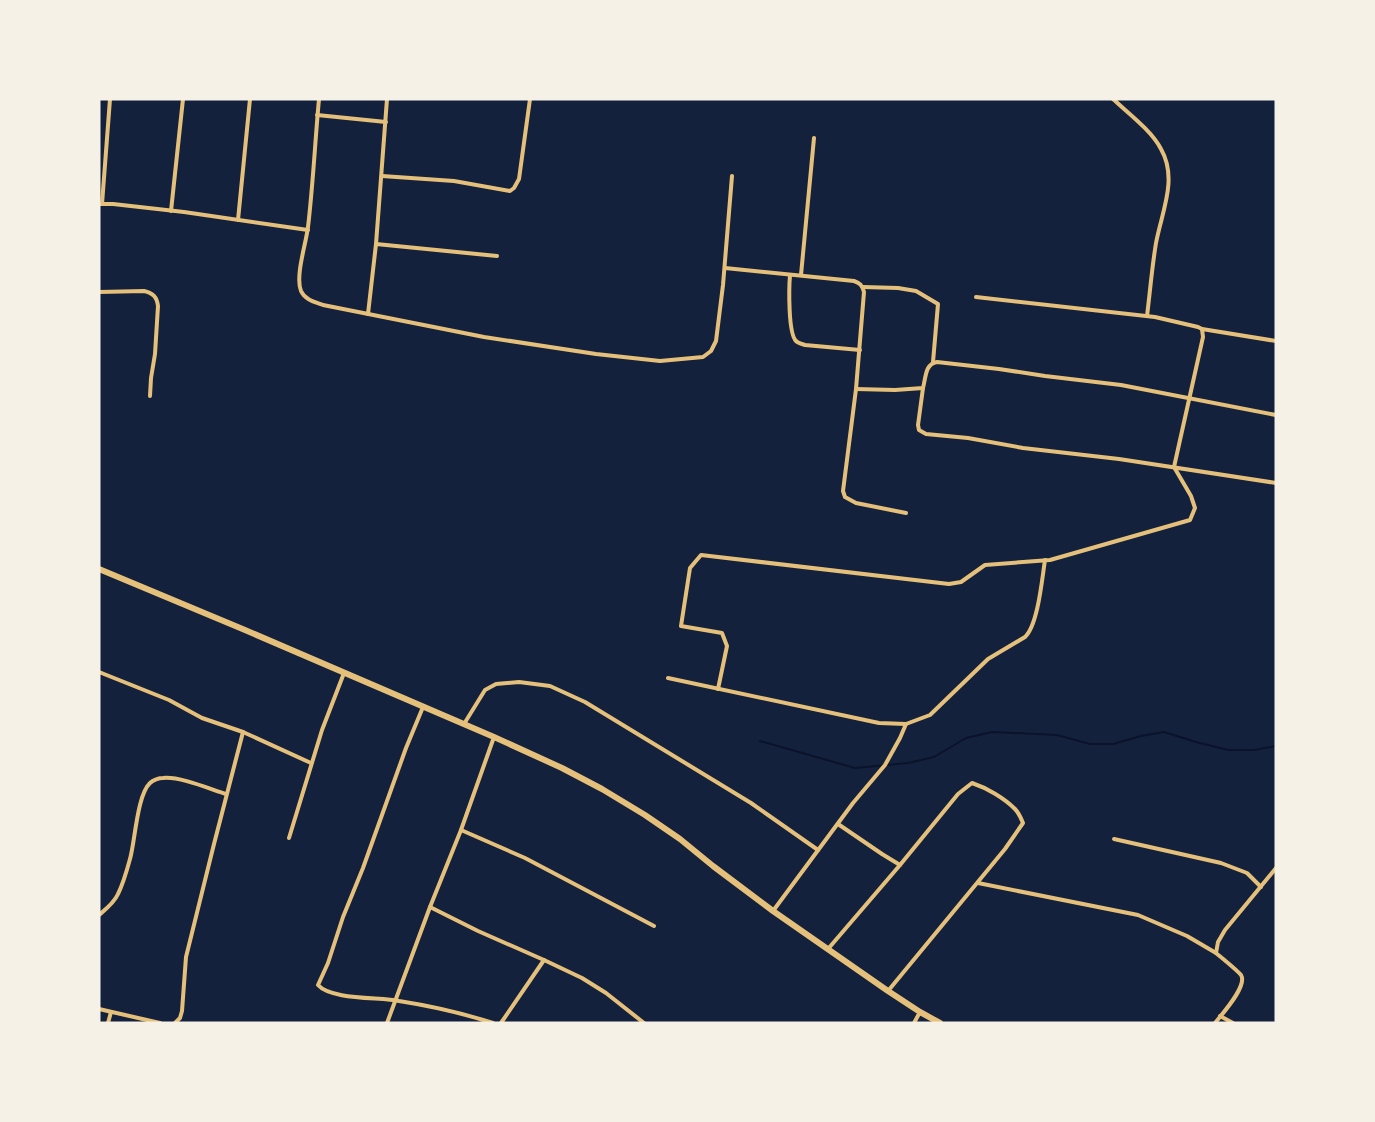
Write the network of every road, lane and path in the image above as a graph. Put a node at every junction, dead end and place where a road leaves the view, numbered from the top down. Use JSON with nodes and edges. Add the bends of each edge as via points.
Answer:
{"nodes":[{"id":1,"x":110,"y":99,"type":"edge"},
{"id":2,"x":183,"y":99,"type":"edge"},
{"id":3,"x":250,"y":99,"type":"edge"},
{"id":4,"x":319,"y":99,"type":"edge"},
{"id":5,"x":387,"y":99,"type":"edge"},
{"id":6,"x":530,"y":99,"type":"edge"},
{"id":7,"x":1113,"y":99,"type":"edge"},
{"id":8,"x":317,"y":115,"type":"junction"},
{"id":9,"x":386,"y":122,"type":"junction"},
{"id":10,"x":814,"y":138,"type":"dead end"},
{"id":11,"x":382,"y":176,"type":"junction"},
{"id":12,"x":732,"y":176,"type":"dead end"},
{"id":13,"x":101,"y":204,"type":"edge"},
{"id":14,"x":171,"y":210,"type":"junction"},
{"id":15,"x":238,"y":220,"type":"junction"},
{"id":16,"x":308,"y":230,"type":"junction"},
{"id":17,"x":376,"y":244,"type":"junction"},
{"id":18,"x":497,"y":256,"type":"dead end"},
{"id":19,"x":725,"y":268,"type":"junction"},
{"id":20,"x":790,"y":275,"type":"junction"},
{"id":21,"x":801,"y":276,"type":"junction"},
{"id":22,"x":863,"y":287,"type":"junction"},
{"id":23,"x":99,"y":292,"type":"edge"},
{"id":24,"x":976,"y":297,"type":"dead end"},
{"id":25,"x":368,"y":314,"type":"junction"},
{"id":26,"x":1147,"y":316,"type":"junction"},
{"id":27,"x":1202,"y":329,"type":"junction"},
{"id":28,"x":1276,"y":341,"type":"edge"},
{"id":29,"x":860,"y":350,"type":"junction"},
{"id":30,"x":933,"y":362,"type":"junction"},
{"id":31,"x":923,"y":388,"type":"junction"},
{"id":32,"x":856,"y":389,"type":"junction"},
{"id":33,"x":150,"y":396,"type":"dead end"},
{"id":34,"x":1190,"y":398,"type":"junction"},
{"id":35,"x":1276,"y":415,"type":"edge"},
{"id":36,"x":1174,"y":467,"type":"junction"},
{"id":37,"x":1276,"y":483,"type":"edge"},
{"id":38,"x":906,"y":513,"type":"dead end"},
{"id":39,"x":1045,"y":560,"type":"junction"},
{"id":40,"x":99,"y":569,"type":"edge"},
{"id":41,"x":99,"y":672,"type":"edge"},
{"id":42,"x":344,"y":672,"type":"junction"},
{"id":43,"x":668,"y":678,"type":"dead end"},
{"id":44,"x":718,"y":689,"type":"junction"},
{"id":45,"x":424,"y":706,"type":"junction"},
{"id":46,"x":464,"y":724,"type":"junction"},
{"id":47,"x":906,"y":724,"type":"junction"},
{"id":48,"x":243,"y":732,"type":"junction"},
{"id":49,"x":494,"y":736,"type":"junction"},
{"id":50,"x":311,"y":764,"type":"junction"},
{"id":51,"x":226,"y":794,"type":"junction"},
{"id":52,"x":838,"y":824,"type":"junction"},
{"id":53,"x":461,"y":830,"type":"junction"},
{"id":54,"x":289,"y":838,"type":"dead end"},
{"id":55,"x":1114,"y":838,"type":"dead end"},
{"id":56,"x":818,"y":849,"type":"junction"},
{"id":57,"x":900,"y":865,"type":"junction"},
{"id":58,"x":1276,"y":868,"type":"edge"},
{"id":59,"x":978,"y":883,"type":"junction"},
{"id":60,"x":1261,"y":887,"type":"junction"},
{"id":61,"x":430,"y":907,"type":"junction"},
{"id":62,"x":773,"y":911,"type":"junction"},
{"id":63,"x":99,"y":915,"type":"edge"},
{"id":64,"x":654,"y":926,"type":"dead end"},
{"id":65,"x":828,"y":949,"type":"junction"},
{"id":66,"x":1216,"y":952,"type":"junction"},
{"id":67,"x":544,"y":960,"type":"junction"},
{"id":68,"x":888,"y":991,"type":"junction"},
{"id":69,"x":396,"y":1000,"type":"junction"},
{"id":70,"x":99,"y":1009,"type":"edge"},
{"id":71,"x":111,"y":1012,"type":"junction"},
{"id":72,"x":920,"y":1012,"type":"junction"},
{"id":73,"x":1220,"y":1016,"type":"junction"},
{"id":74,"x":108,"y":1023,"type":"edge"},
{"id":75,"x":160,"y":1023,"type":"edge"},
{"id":76,"x":175,"y":1023,"type":"edge"},
{"id":77,"x":387,"y":1023,"type":"edge"},
{"id":78,"x":493,"y":1023,"type":"edge"},
{"id":79,"x":501,"y":1023,"type":"edge"},
{"id":80,"x":644,"y":1023,"type":"edge"},
{"id":81,"x":914,"y":1023,"type":"edge"},
{"id":82,"x":940,"y":1023,"type":"edge"},
{"id":83,"x":1215,"y":1023,"type":"edge"},
{"id":84,"x":1233,"y":1023,"type":"edge"}],
"edges":[{"from":1,"to":13,"type":"street"},
{"from":2,"to":14,"type":"street"},
{"from":3,"to":15,"type":"street"},
{"from":4,"to":8,"type":"street"},
{"from":5,"to":9,"type":"street"},
{"from":6,"to":11,"type":"street","via":[[519,179],[510,191],[454,181]]},
{"from":7,"to":26,"type":"street","via":[[1154,137],[1167,160],[1168,196],[1156,243]]},
{"from":8,"to":9,"type":"street"},
{"from":8,"to":16,"type":"street"},
{"from":9,"to":11,"type":"street"},
{"from":10,"to":21,"type":"street"},
{"from":11,"to":17,"type":"street"},
{"from":12,"to":19,"type":"street"},
{"from":13,"to":14,"type":"street"},
{"from":14,"to":15,"type":"street"},
{"from":15,"to":16,"type":"street"},
{"from":16,"to":25,"type":"street","via":[[301,265],[303,295],[323,305]]},
{"from":17,"to":18,"type":"street"},
{"from":17,"to":25,"type":"street"},
{"from":19,"to":20,"type":"street"},
{"from":19,"to":25,"type":"street","via":[[716,341],[704,357],[660,361],[596,354]]},
{"from":20,"to":21,"type":"street"},
{"from":20,"to":29,"type":"street","via":[[789,309],[795,340],[805,345]]},
{"from":21,"to":22,"type":"street","via":[[854,281]]},
{"from":22,"to":29,"type":"street"},
{"from":22,"to":30,"type":"street","via":[[916,291],[938,304]]},
{"from":23,"to":33,"type":"street","via":[[144,291],[157,300]]},
{"from":24,"to":26,"type":"street"},
{"from":26,"to":27,"type":"street"},
{"from":27,"to":28,"type":"street"},
{"from":27,"to":34,"type":"street"},
{"from":29,"to":32,"type":"street"},
{"from":30,"to":31,"type":"street"},
{"from":30,"to":34,"type":"street","via":[[1120,385]]},
{"from":31,"to":32,"type":"street"},
{"from":31,"to":36,"type":"street","via":[[918,425],[922,432]]},
{"from":32,"to":38,"type":"street","via":[[845,497],[856,503]]},
{"from":34,"to":35,"type":"street"},
{"from":34,"to":36,"type":"street"},
{"from":36,"to":37,"type":"street"},
{"from":36,"to":39,"type":"street","via":[[1195,508],[1190,520]]},
{"from":39,"to":44,"type":"street","via":[[985,565],[961,582],[949,584],[701,555],[690,568],[681,626],[722,633],[727,646]]},
{"from":39,"to":47,"type":"street","via":[[1030,632],[988,658],[930,715]]},
{"from":40,"to":42,"type":"main road"},
{"from":41,"to":48,"type":"street"},
{"from":42,"to":45,"type":"main road"},
{"from":42,"to":50,"type":"street"},
{"from":43,"to":44,"type":"street"},
{"from":44,"to":47,"type":"street","via":[[879,723]]},
{"from":45,"to":46,"type":"main road"},
{"from":45,"to":69,"type":"street","via":[[318,985],[348,996]]},
{"from":46,"to":49,"type":"main road"},
{"from":46,"to":56,"type":"street","via":[[485,690],[496,684],[550,686],[585,702],[751,803]]},
{"from":47,"to":52,"type":"street","via":[[885,765]]},
{"from":48,"to":50,"type":"street"},
{"from":48,"to":51,"type":"street"},
{"from":49,"to":53,"type":"street"},
{"from":49,"to":62,"type":"main road","via":[[562,768],[645,815]]},
{"from":50,"to":54,"type":"street"},
{"from":51,"to":63,"type":"street","via":[[165,777],[149,783],[118,895]]},
{"from":51,"to":76,"type":"street","via":[[186,957],[182,1011]]},
{"from":52,"to":56,"type":"street"},
{"from":52,"to":57,"type":"street"},
{"from":53,"to":61,"type":"street"},
{"from":53,"to":64,"type":"street","via":[[525,858]]},
{"from":55,"to":60,"type":"street","via":[[1221,863],[1247,873]]},
{"from":56,"to":62,"type":"street"},
{"from":57,"to":59,"type":"street","via":[[958,794],[972,783],[1017,811],[1023,823]]},
{"from":57,"to":65,"type":"street"},
{"from":58,"to":60,"type":"street"},
{"from":59,"to":66,"type":"street","via":[[1138,915]]},
{"from":59,"to":68,"type":"street"},
{"from":60,"to":66,"type":"street","via":[[1225,930]]},
{"from":61,"to":67,"type":"street"},
{"from":61,"to":69,"type":"street"},
{"from":62,"to":65,"type":"main road"},
{"from":65,"to":68,"type":"main road"},
{"from":66,"to":73,"type":"street","via":[[1243,982]]},
{"from":67,"to":79,"type":"street"},
{"from":67,"to":80,"type":"street","via":[[606,993]]},
{"from":68,"to":72,"type":"main road"},
{"from":69,"to":77,"type":"street"},
{"from":69,"to":78,"type":"street"},
{"from":70,"to":71,"type":"street"},
{"from":71,"to":74,"type":"street"},
{"from":71,"to":75,"type":"street"},
{"from":72,"to":81,"type":"street"},
{"from":72,"to":82,"type":"main road"},
{"from":73,"to":83,"type":"street"},
{"from":73,"to":84,"type":"street"}]}
